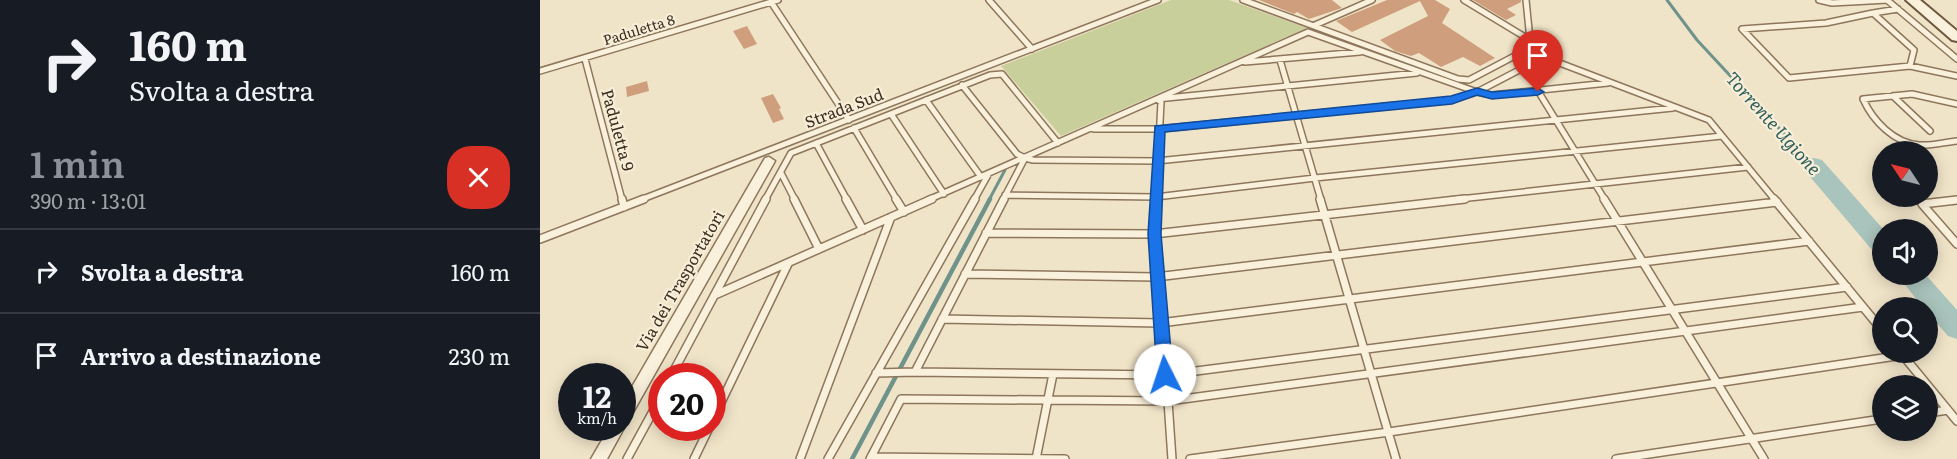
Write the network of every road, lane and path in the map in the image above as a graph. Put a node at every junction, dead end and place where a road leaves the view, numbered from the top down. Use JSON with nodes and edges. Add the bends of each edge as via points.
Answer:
{"nodes":[{"id":1,"x":778,"y":0,"type":"edge"},
{"id":2,"x":988,"y":0,"type":"edge"},
{"id":3,"x":1158,"y":0,"type":"edge"},
{"id":4,"x":1243,"y":0,"type":"edge"},
{"id":5,"x":1372,"y":0,"type":"edge"},
{"id":6,"x":1464,"y":0,"type":"edge"},
{"id":7,"x":1526,"y":0,"type":"edge"},
{"id":8,"x":1819,"y":0,"type":"edge"},
{"id":9,"x":1887,"y":0,"type":"edge"},
{"id":10,"x":1912,"y":0,"type":"edge"},
{"id":11,"x":1925,"y":0,"type":"edge"},
{"id":12,"x":771,"y":2,"type":"junction"},
{"id":13,"x":1898,"y":9,"type":"junction"},
{"id":14,"x":1873,"y":13,"type":"junction"},
{"id":15,"x":1957,"y":25,"type":"edge"},
{"id":16,"x":1314,"y":26,"type":"junction"},
{"id":17,"x":1957,"y":37,"type":"edge"},
{"id":18,"x":1530,"y":40,"type":"junction"},
{"id":19,"x":1032,"y":49,"type":"junction"},
{"id":20,"x":1364,"y":52,"type":"junction"},
{"id":21,"x":585,"y":59,"type":"junction"},
{"id":22,"x":1957,"y":59,"type":"edge"},
{"id":23,"x":1280,"y":60,"type":"junction"},
{"id":24,"x":1240,"y":63,"type":"junction"},
{"id":25,"x":1910,"y":66,"type":"junction"},
{"id":26,"x":540,"y":71,"type":"edge"},
{"id":27,"x":1420,"y":73,"type":"junction"},
{"id":28,"x":1957,"y":76,"type":"edge"},
{"id":29,"x":1612,"y":83,"type":"junction"},
{"id":30,"x":962,"y":85,"type":"junction"},
{"id":31,"x":1288,"y":86,"type":"junction"},
{"id":32,"x":1477,"y":92,"type":"junction"},
{"id":33,"x":1538,"y":92,"type":"junction"},
{"id":34,"x":1893,"y":96,"type":"junction"},
{"id":35,"x":1157,"y":99,"type":"junction"},
{"id":36,"x":926,"y":100,"type":"junction"},
{"id":37,"x":1957,"y":104,"type":"edge"},
{"id":38,"x":1677,"y":107,"type":"junction"},
{"id":39,"x":891,"y":114,"type":"junction"},
{"id":40,"x":1296,"y":115,"type":"junction"},
{"id":41,"x":849,"y":120,"type":"junction"},
{"id":42,"x":1556,"y":120,"type":"junction"},
{"id":43,"x":854,"y":128,"type":"junction"},
{"id":44,"x":1090,"y":129,"type":"junction"},
{"id":45,"x":1159,"y":129,"type":"junction"},
{"id":46,"x":1930,"y":132,"type":"dead end"},
{"id":47,"x":1722,"y":136,"type":"junction"},
{"id":48,"x":1957,"y":141,"type":"edge"},
{"id":49,"x":816,"y":143,"type":"junction"},
{"id":50,"x":1058,"y":143,"type":"junction"},
{"id":51,"x":1305,"y":145,"type":"junction"},
{"id":52,"x":1575,"y":151,"type":"junction"},
{"id":53,"x":1025,"y":158,"type":"junction"},
{"id":54,"x":769,"y":161,"type":"dead end"},
{"id":55,"x":1157,"y":161,"type":"junction"},
{"id":56,"x":1748,"y":167,"type":"junction"},
{"id":57,"x":781,"y":173,"type":"junction"},
{"id":58,"x":989,"y":174,"type":"junction"},
{"id":59,"x":981,"y":177,"type":"junction"},
{"id":60,"x":1315,"y":178,"type":"junction"},
{"id":61,"x":1596,"y":185,"type":"junction"},
{"id":62,"x":944,"y":194,"type":"junction"},
{"id":63,"x":1005,"y":195,"type":"junction"},
{"id":64,"x":1156,"y":197,"type":"junction"},
{"id":65,"x":1957,"y":200,"type":"edge"},
{"id":66,"x":1777,"y":202,"type":"junction"},
{"id":67,"x":624,"y":207,"type":"junction"},
{"id":68,"x":904,"y":212,"type":"junction"},
{"id":69,"x":1326,"y":216,"type":"junction"},
{"id":70,"x":891,"y":217,"type":"junction"},
{"id":71,"x":1618,"y":222,"type":"junction"},
{"id":72,"x":863,"y":230,"type":"junction"},
{"id":73,"x":986,"y":233,"type":"junction"},
{"id":74,"x":1154,"y":234,"type":"junction"},
{"id":75,"x":540,"y":239,"type":"edge"},
{"id":76,"x":1809,"y":241,"type":"junction"},
{"id":77,"x":1957,"y":244,"type":"edge"},
{"id":78,"x":819,"y":249,"type":"junction"},
{"id":79,"x":1337,"y":255,"type":"junction"},
{"id":80,"x":1643,"y":262,"type":"junction"},
{"id":81,"x":788,"y":263,"type":"junction"},
{"id":82,"x":964,"y":274,"type":"junction"},
{"id":83,"x":1156,"y":277,"type":"junction"},
{"id":84,"x":1847,"y":287,"type":"junction"},
{"id":85,"x":715,"y":295,"type":"junction"},
{"id":86,"x":1350,"y":299,"type":"junction"},
{"id":87,"x":1863,"y":307,"type":"junction"},
{"id":88,"x":1674,"y":312,"type":"junction"},
{"id":89,"x":1872,"y":318,"type":"edge"},
{"id":90,"x":942,"y":320,"type":"junction"},
{"id":91,"x":1160,"y":323,"type":"junction"},
{"id":92,"x":1684,"y":328,"type":"junction"},
{"id":93,"x":1365,"y":352,"type":"junction"},
{"id":94,"x":1872,"y":359,"type":"edge"},
{"id":95,"x":678,"y":363,"type":"edge"},
{"id":96,"x":1909,"y":363,"type":"edge"},
{"id":97,"x":1371,"y":371,"type":"junction"},
{"id":98,"x":911,"y":372,"type":"junction"},
{"id":99,"x":876,"y":373,"type":"junction"},
{"id":100,"x":1165,"y":375,"type":"junction"},
{"id":101,"x":1052,"y":377,"type":"junction"},
{"id":102,"x":1717,"y":383,"type":"junction"},
{"id":103,"x":726,"y":392,"type":"edge"},
{"id":104,"x":636,"y":394,"type":"edge"},
{"id":105,"x":1048,"y":398,"type":"junction"},
{"id":106,"x":1168,"y":401,"type":"junction"},
{"id":107,"x":1948,"y":410,"type":"junction"},
{"id":108,"x":1938,"y":412,"type":"edge"},
{"id":109,"x":648,"y":421,"type":"edge"},
{"id":110,"x":1872,"y":421,"type":"edge"},
{"id":111,"x":1957,"y":421,"type":"edge"},
{"id":112,"x":1389,"y":432,"type":"junction"},
{"id":113,"x":1751,"y":439,"type":"junction"},
{"id":114,"x":609,"y":441,"type":"edge"},
{"id":115,"x":703,"y":441,"type":"edge"},
{"id":116,"x":871,"y":458,"type":"edge"},
{"id":117,"x":599,"y":459,"type":"edge"},
{"id":118,"x":627,"y":459,"type":"edge"},
{"id":119,"x":694,"y":459,"type":"edge"},
{"id":120,"x":800,"y":459,"type":"edge"},
{"id":121,"x":828,"y":459,"type":"edge"},
{"id":122,"x":1036,"y":459,"type":"edge"},
{"id":123,"x":1065,"y":459,"type":"edge"},
{"id":124,"x":1172,"y":459,"type":"edge"},
{"id":125,"x":1190,"y":459,"type":"edge"},
{"id":126,"x":1396,"y":459,"type":"edge"},
{"id":127,"x":1616,"y":459,"type":"edge"},
{"id":128,"x":1764,"y":459,"type":"edge"}],
"edges":[{"from":1,"to":12,"type":"lane","name":"Paduletta 8"},
{"from":2,"to":19,"type":"lane"},
{"from":3,"to":19,"type":"lane","name":"Strada Sud"},
{"from":4,"to":16,"type":"lane"},
{"from":5,"to":16,"type":"lane"},
{"from":6,"to":18,"type":"lane"},
{"from":7,"to":18,"type":"lane"},
{"from":8,"to":9,"type":"lane"},
{"from":9,"to":13,"type":"lane"},
{"from":10,"to":17,"type":"main road"},
{"from":11,"to":15,"type":"main road"},
{"from":12,"to":21,"type":"lane","name":"Paduletta 8"},
{"from":12,"to":41,"type":"lane"},
{"from":13,"to":14,"type":"lane"},
{"from":13,"to":22,"type":"lane"},
{"from":14,"to":25,"type":"lane","via":[[1914,50]]},
{"from":14,"to":25,"type":"lane","via":[[1838,21],[1742,29],[1789,78]]},
{"from":16,"to":18,"type":"lane","via":[[1469,80],[1526,50]]},
{"from":19,"to":41,"type":"lane","name":"Strada Sud"},
{"from":20,"to":23,"type":"lane"},
{"from":20,"to":24,"type":"lane","via":[[1308,32]]},
{"from":20,"to":27,"type":"lane"},
{"from":21,"to":26,"type":"lane","name":"Paduletta 8"},
{"from":21,"to":67,"type":"lane","name":"Paduletta 9"},
{"from":23,"to":24,"type":"lane"},
{"from":23,"to":31,"type":"lane"},
{"from":24,"to":35,"type":"lane"},
{"from":25,"to":28,"type":"lane"},
{"from":27,"to":31,"type":"lane"},
{"from":27,"to":32,"type":"lane"},
{"from":29,"to":32,"type":"lane","via":[[1544,57]]},
{"from":29,"to":33,"type":"lane"},
{"from":29,"to":38,"type":"lane"},
{"from":30,"to":36,"type":"lane"},
{"from":30,"to":50,"type":"lane","via":[[1002,75]]},
{"from":30,"to":53,"type":"lane","via":[[1017,154]]},
{"from":31,"to":35,"type":"lane"},
{"from":31,"to":40,"type":"lane"},
{"from":32,"to":33,"type":"lane"},
{"from":32,"to":40,"type":"lane","via":[[1452,100]]},
{"from":33,"to":42,"type":"lane"},
{"from":34,"to":37,"type":"lane","via":[[1912,94]]},
{"from":34,"to":46,"type":"lane"},
{"from":34,"to":48,"type":"lane","via":[[1863,99],[1866,108],[1895,137],[1915,145]]},
{"from":35,"to":44,"type":"lane"},
{"from":35,"to":45,"type":"lane","via":[[1161,102]]},
{"from":36,"to":39,"type":"lane"},
{"from":36,"to":59,"type":"lane"},
{"from":38,"to":42,"type":"lane"},
{"from":38,"to":47,"type":"lane","via":[[1709,120]]},
{"from":39,"to":43,"type":"lane"},
{"from":39,"to":62,"type":"lane"},
{"from":40,"to":45,"type":"lane"},
{"from":40,"to":51,"type":"lane"},
{"from":41,"to":67,"type":"lane","name":"Strada Sud"},
{"from":42,"to":51,"type":"lane"},
{"from":42,"to":52,"type":"lane"},
{"from":43,"to":49,"type":"lane"},
{"from":43,"to":68,"type":"lane"},
{"from":44,"to":45,"type":"lane"},
{"from":44,"to":50,"type":"lane"},
{"from":45,"to":55,"type":"lane"},
{"from":47,"to":52,"type":"lane"},
{"from":47,"to":56,"type":"lane"},
{"from":49,"to":57,"type":"lane","via":[[791,153]]},
{"from":49,"to":72,"type":"lane"},
{"from":50,"to":53,"type":"lane"},
{"from":51,"to":55,"type":"lane"},
{"from":51,"to":60,"type":"lane"},
{"from":52,"to":60,"type":"lane"},
{"from":52,"to":61,"type":"lane"},
{"from":53,"to":55,"type":"lane"},
{"from":53,"to":58,"type":"lane"},
{"from":53,"to":63,"type":"lane"},
{"from":54,"to":104,"type":"street","name":"Via dei Trasportatori"},
{"from":55,"to":64,"type":"lane"},
{"from":56,"to":61,"type":"lane"},
{"from":56,"to":66,"type":"lane"},
{"from":57,"to":78,"type":"lane"},
{"from":57,"to":85,"type":"lane"},
{"from":58,"to":59,"type":"lane"},
{"from":58,"to":99,"type":"lane"},
{"from":59,"to":62,"type":"lane"},
{"from":60,"to":64,"type":"lane"},
{"from":60,"to":69,"type":"lane"},
{"from":61,"to":69,"type":"lane"},
{"from":61,"to":71,"type":"lane"},
{"from":62,"to":68,"type":"lane"},
{"from":63,"to":64,"type":"lane"},
{"from":63,"to":73,"type":"lane"},
{"from":64,"to":74,"type":"lane"},
{"from":65,"to":77,"type":"lane","via":[[1922,204]]},
{"from":66,"to":71,"type":"lane"},
{"from":66,"to":76,"type":"lane"},
{"from":67,"to":75,"type":"lane","name":"Strada Sud"},
{"from":68,"to":70,"type":"lane"},
{"from":69,"to":74,"type":"lane"},
{"from":69,"to":79,"type":"lane"},
{"from":70,"to":72,"type":"lane"},
{"from":70,"to":120,"type":"lane"},
{"from":71,"to":79,"type":"lane"},
{"from":71,"to":80,"type":"lane"},
{"from":72,"to":78,"type":"lane"},
{"from":73,"to":74,"type":"lane"},
{"from":73,"to":82,"type":"lane"},
{"from":74,"to":83,"type":"lane"},
{"from":76,"to":80,"type":"lane"},
{"from":76,"to":84,"type":"lane"},
{"from":78,"to":81,"type":"lane"},
{"from":79,"to":83,"type":"lane"},
{"from":79,"to":86,"type":"lane"},
{"from":80,"to":86,"type":"lane"},
{"from":80,"to":88,"type":"lane"},
{"from":81,"to":85,"type":"lane"},
{"from":81,"to":103,"type":"lane"},
{"from":82,"to":83,"type":"lane"},
{"from":82,"to":90,"type":"lane"},
{"from":83,"to":91,"type":"lane"},
{"from":84,"to":87,"type":"lane"},
{"from":84,"to":88,"type":"lane"},
{"from":85,"to":95,"type":"lane"},
{"from":86,"to":91,"type":"lane"},
{"from":86,"to":93,"type":"lane"},
{"from":87,"to":89,"type":"lane"},
{"from":87,"to":92,"type":"lane"},
{"from":88,"to":92,"type":"lane"},
{"from":88,"to":93,"type":"lane"},
{"from":90,"to":91,"type":"lane"},
{"from":90,"to":98,"type":"lane"},
{"from":91,"to":100,"type":"lane"},
{"from":92,"to":97,"type":"lane"},
{"from":92,"to":102,"type":"lane"},
{"from":93,"to":97,"type":"lane"},
{"from":93,"to":100,"type":"lane"},
{"from":94,"to":102,"type":"lane"},
{"from":96,"to":107,"type":"lane"},
{"from":97,"to":106,"type":"lane"},
{"from":97,"to":112,"type":"lane"},
{"from":98,"to":99,"type":"lane"},
{"from":98,"to":101,"type":"lane"},
{"from":99,"to":121,"type":"lane"},
{"from":100,"to":101,"type":"lane"},
{"from":101,"to":105,"type":"lane"},
{"from":102,"to":112,"type":"lane"},
{"from":102,"to":113,"type":"lane"},
{"from":105,"to":106,"type":"lane"},
{"from":105,"to":116,"type":"lane","via":[[902,399]]},
{"from":105,"to":122,"type":"lane"},
{"from":106,"to":124,"type":"lane"},
{"from":107,"to":108,"type":"lane"},
{"from":107,"to":111,"type":"lane"},
{"from":109,"to":118,"type":"lane"},
{"from":110,"to":113,"type":"lane"},
{"from":112,"to":125,"type":"lane"},
{"from":112,"to":126,"type":"lane"},
{"from":113,"to":127,"type":"lane"},
{"from":113,"to":128,"type":"lane"},
{"from":114,"to":117,"type":"street"},
{"from":115,"to":119,"type":"lane"},
{"from":116,"to":122,"type":"lane"},
{"from":122,"to":123,"type":"lane"}]}
